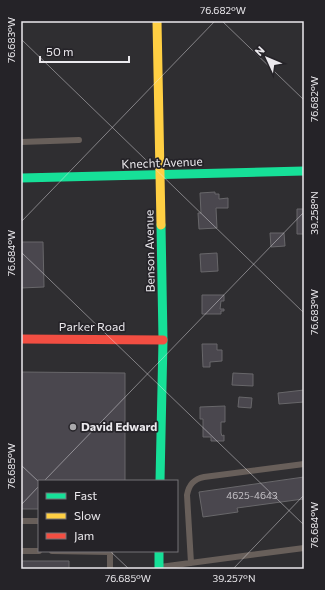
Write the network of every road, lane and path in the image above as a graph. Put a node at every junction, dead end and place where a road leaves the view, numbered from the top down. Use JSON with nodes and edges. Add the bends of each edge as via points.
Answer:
{"nodes":[{"id":1,"x":157,"y":21,"type":"edge"},
{"id":2,"x":80,"y":140,"type":"dead end"},
{"id":3,"x":21,"y":142,"type":"edge"},
{"id":4,"x":304,"y":171,"type":"edge"},
{"id":5,"x":161,"y":176,"type":"junction"},
{"id":6,"x":21,"y":178,"type":"edge"},
{"id":7,"x":21,"y":339,"type":"edge"},
{"id":8,"x":163,"y":340,"type":"junction"},
{"id":9,"x":304,"y":464,"type":"edge"},
{"id":10,"x":160,"y":480,"type":"edge"},
{"id":11,"x":21,"y":521,"type":"edge"},
{"id":12,"x":38,"y":521,"type":"edge"},
{"id":13,"x":304,"y":548,"type":"edge"},
{"id":14,"x":21,"y":551,"type":"edge"},
{"id":15,"x":38,"y":551,"type":"edge"},
{"id":16,"x":110,"y":552,"type":"edge"},
{"id":17,"x":159,"y":552,"type":"edge"},
{"id":18,"x":191,"y":563,"type":"junction"},
{"id":19,"x":159,"y":568,"type":"edge"},
{"id":20,"x":110,"y":569,"type":"edge"}],
"edges":[{"from":1,"to":5,"type":"street","name":"Benson Avenue"},
{"from":2,"to":3,"type":"lane"},
{"from":4,"to":5,"type":"street","name":"Knecht Avenue"},
{"from":5,"to":6,"type":"street","name":"Knecht Avenue"},
{"from":5,"to":8,"type":"street","name":"Benson Avenue"},
{"from":7,"to":8,"type":"street","name":"Parker Road"},
{"from":8,"to":10,"type":"street","name":"Benson Avenue"},
{"from":9,"to":18,"type":"lane","via":[[197,478],[188,488],[187,495]]},
{"from":11,"to":12,"type":"lane"},
{"from":13,"to":18,"type":"lane"},
{"from":14,"to":15,"type":"lane"},
{"from":16,"to":20,"type":"lane"},
{"from":17,"to":19,"type":"street"},
{"from":18,"to":19,"type":"lane"}]}
